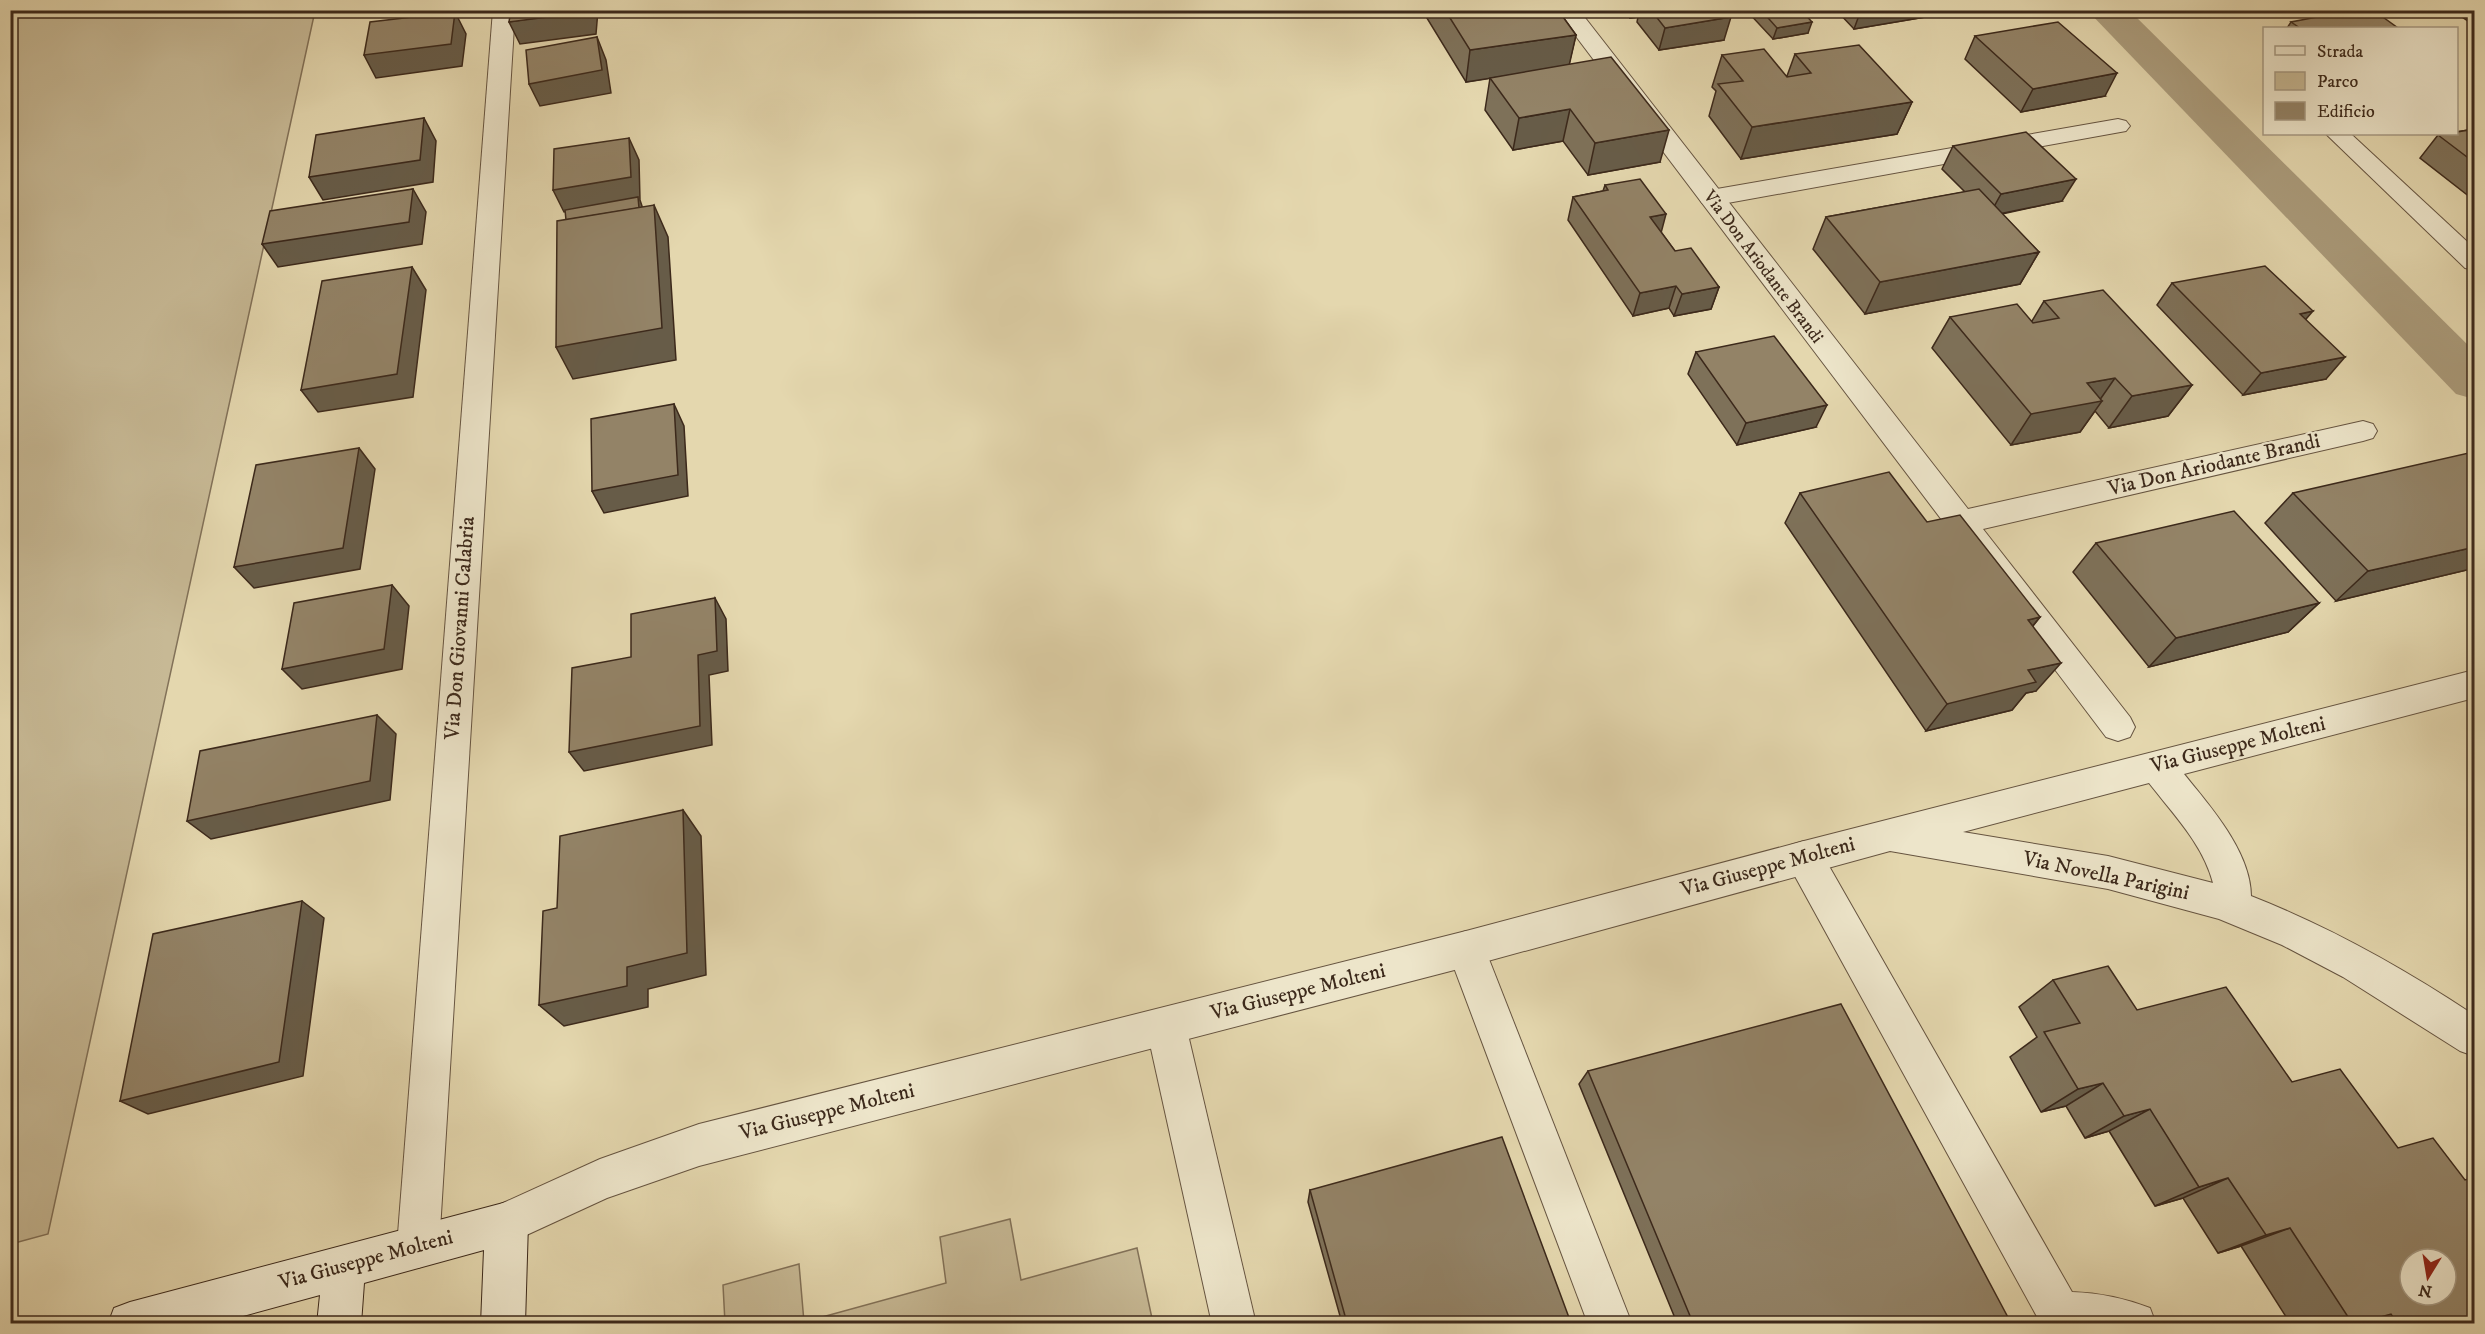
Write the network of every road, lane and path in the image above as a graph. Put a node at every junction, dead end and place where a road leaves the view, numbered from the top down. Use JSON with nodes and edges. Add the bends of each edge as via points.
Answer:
{"nodes":[{"id":1,"x":504,"y":10,"type":"edge"},
{"id":2,"x":1567,"y":10,"type":"edge"},
{"id":3,"x":2118,"y":126,"type":"dead end"},
{"id":4,"x":2339,"y":135,"type":"edge"},
{"id":5,"x":1711,"y":198,"type":"junction"},
{"id":6,"x":2475,"y":262,"type":"edge"},
{"id":7,"x":2363,"y":431,"type":"dead end"},
{"id":8,"x":1959,"y":523,"type":"junction"},
{"id":9,"x":2475,"y":684,"type":"edge"},
{"id":10,"x":2118,"y":727,"type":"dead end"},
{"id":11,"x":2157,"y":766,"type":"junction"},
{"id":12,"x":1885,"y":836,"type":"junction"},
{"id":13,"x":1803,"y":857,"type":"junction"},
{"id":14,"x":2232,"y":907,"type":"junction"},
{"id":15,"x":1466,"y":949,"type":"junction"},
{"id":16,"x":1166,"y":1026,"type":"junction"},
{"id":17,"x":2475,"y":1037,"type":"edge"},
{"id":18,"x":507,"y":1223,"type":"junction"},
{"id":19,"x":418,"y":1247,"type":"junction"},
{"id":20,"x":344,"y":1265,"type":"junction"},
{"id":21,"x":2063,"y":1318,"type":"edge"},
{"id":22,"x":130,"y":1323,"type":"edge"},
{"id":23,"x":339,"y":1323,"type":"edge"},
{"id":24,"x":503,"y":1323,"type":"edge"},
{"id":25,"x":1234,"y":1323,"type":"edge"},
{"id":26,"x":1610,"y":1323,"type":"edge"},
{"id":27,"x":2134,"y":1323,"type":"edge"}],
"edges":[{"from":1,"to":19,"type":"street","name":"Via Don Giovanni Calabria"},
{"from":2,"to":5,"type":"street","name":"Via Don Ariodante Brandi"},
{"from":3,"to":5,"type":"street"},
{"from":4,"to":6,"type":"street"},
{"from":5,"to":8,"type":"street","name":"Via Don Ariodante Brandi"},
{"from":7,"to":8,"type":"street","name":"Via Don Ariodante Brandi"},
{"from":8,"to":10,"type":"street","name":"Via Don Ariodante Brandi"},
{"from":9,"to":11,"type":"street","name":"Via Giuseppe Molteni"},
{"from":11,"to":12,"type":"street","name":"Via Giuseppe Molteni"},
{"from":11,"to":14,"type":"street","via":[[2220,851],[2233,887]]},
{"from":12,"to":13,"type":"street","name":"Via Giuseppe Molteni"},
{"from":12,"to":14,"type":"street","name":"Via Novella Parigini","via":[[2136,878]]},
{"from":13,"to":15,"type":"street","name":"Via Giuseppe Molteni"},
{"from":13,"to":21,"type":"street"},
{"from":14,"to":17,"type":"street","name":"Via Novella Parigini","via":[[2318,944]]},
{"from":15,"to":16,"type":"street","name":"Via Giuseppe Molteni"},
{"from":15,"to":26,"type":"street"},
{"from":16,"to":18,"type":"street","name":"Via Giuseppe Molteni","via":[[699,1144],[600,1180]]},
{"from":16,"to":25,"type":"street"},
{"from":18,"to":19,"type":"street","name":"Via Giuseppe Molteni"},
{"from":18,"to":24,"type":"street"},
{"from":19,"to":20,"type":"street","name":"Via Giuseppe Molteni"},
{"from":20,"to":22,"type":"street","name":"Via Giuseppe Molteni"},
{"from":20,"to":23,"type":"street"},
{"from":21,"to":27,"type":"street","via":[[2104,1315]]}]}
